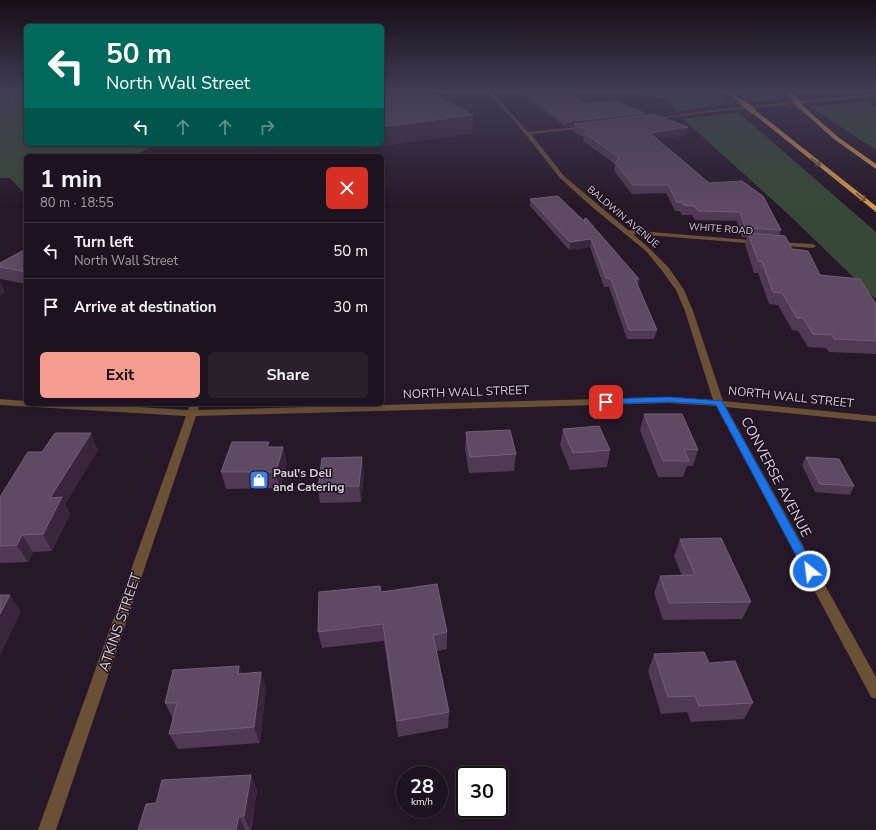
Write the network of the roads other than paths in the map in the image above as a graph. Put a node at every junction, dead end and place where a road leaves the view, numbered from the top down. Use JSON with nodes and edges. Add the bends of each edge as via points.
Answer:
{"nodes":[{"id":1,"x":524,"y":129,"type":"edge"},
{"id":2,"x":573,"y":129,"type":"edge"},
{"id":3,"x":775,"y":129,"type":"edge"},
{"id":4,"x":826,"y":129,"type":"edge"},
{"id":5,"x":528,"y":133,"type":"junction"},
{"id":6,"x":876,"y":167,"type":"edge"},
{"id":7,"x":876,"y":210,"type":"edge"},
{"id":8,"x":628,"y":232,"type":"junction"},
{"id":9,"x":813,"y":246,"type":"dead end"},
{"id":10,"x":0,"y":402,"type":"edge"},
{"id":11,"x":719,"y":403,"type":"junction"},
{"id":12,"x":24,"y":404,"type":"edge"},
{"id":13,"x":384,"y":405,"type":"edge"},
{"id":14,"x":112,"y":406,"type":"edge"},
{"id":15,"x":312,"y":406,"type":"edge"},
{"id":16,"x":193,"y":408,"type":"edge"},
{"id":17,"x":876,"y":419,"type":"edge"},
{"id":18,"x":876,"y":692,"type":"edge"},
{"id":19,"x":47,"y":830,"type":"edge"}],
"edges":[{"from":1,"to":5,"type":"street","name":"BALDWIN AVENUE"},
{"from":2,"to":5,"type":"street"},
{"from":3,"to":7,"type":"highway","one_way":true,"bridge":true},
{"from":4,"to":6,"type":"highway","bridge":true},
{"from":5,"to":8,"type":"street","name":"BALDWIN AVENUE","via":[[562,177]]},
{"from":8,"to":9,"type":"street","name":"WHITE ROAD"},
{"from":8,"to":11,"type":"street","name":"BALDWIN AVENUE","via":[[657,260],[680,290]]},
{"from":10,"to":12,"type":"street"},
{"from":11,"to":13,"type":"street","name":"NORTH WALL STREET","via":[[669,400]]},
{"from":11,"to":17,"type":"street","name":"NORTH WALL STREET"},
{"from":11,"to":18,"type":"street","name":"CONVERSE AVENUE"},
{"from":14,"to":16,"type":"street","name":"NORTH WALL STREET"},
{"from":15,"to":16,"type":"street","name":"NORTH WALL STREET"},
{"from":16,"to":19,"type":"street","name":"ATKINS STREET"}]}
